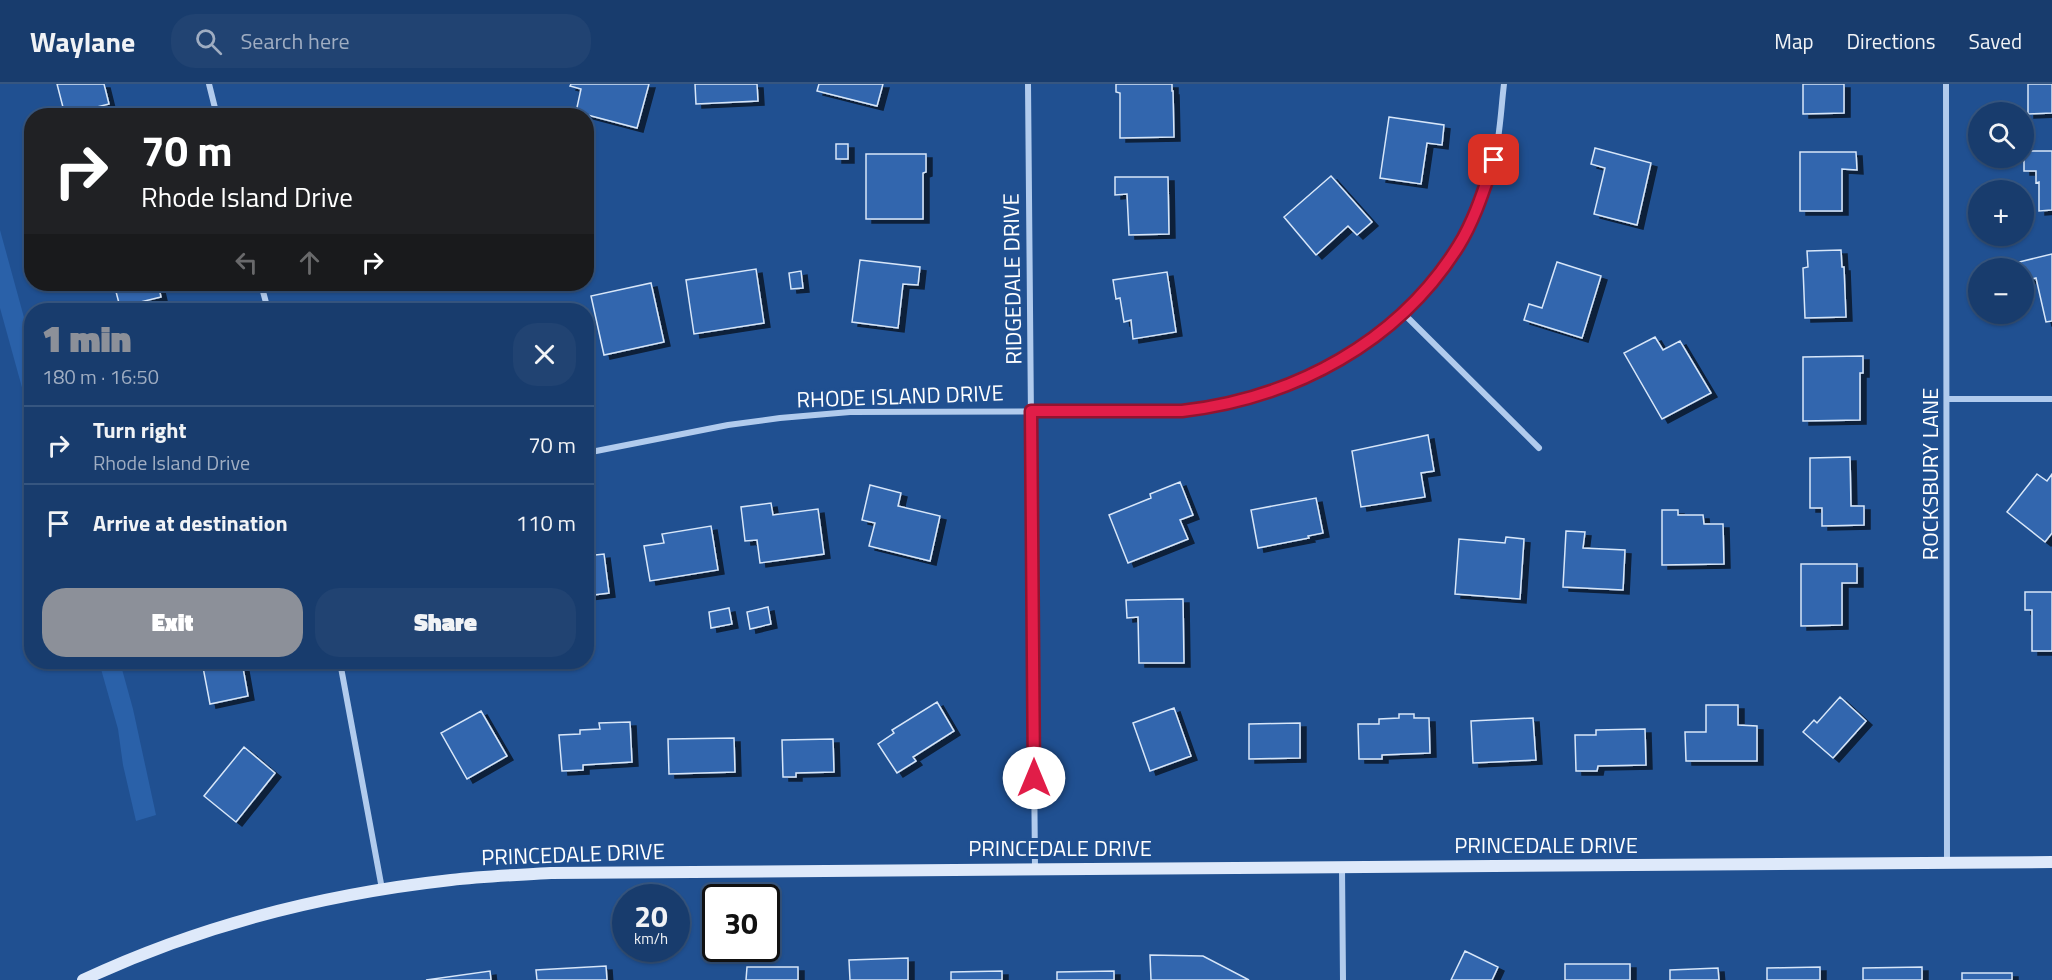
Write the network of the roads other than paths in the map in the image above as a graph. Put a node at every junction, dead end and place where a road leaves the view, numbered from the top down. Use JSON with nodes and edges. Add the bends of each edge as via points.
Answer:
{"nodes":[{"id":1,"x":208,"y":84,"type":"edge"},
{"id":2,"x":1028,"y":84,"type":"edge"},
{"id":3,"x":1504,"y":84,"type":"edge"},
{"id":4,"x":1946,"y":84,"type":"edge"},
{"id":5,"x":215,"y":108,"type":"edge"},
{"id":6,"x":1404,"y":314,"type":"junction"},
{"id":7,"x":1948,"y":399,"type":"junction"},
{"id":8,"x":2052,"y":399,"type":"edge"},
{"id":9,"x":1031,"y":411,"type":"junction"},
{"id":10,"x":1539,"y":448,"type":"dead end"},
{"id":11,"x":594,"y":451,"type":"edge"},
{"id":12,"x":341,"y":669,"type":"edge"},
{"id":13,"x":2052,"y":862,"type":"edge"},
{"id":14,"x":1947,"y":863,"type":"junction"},
{"id":15,"x":1342,"y":867,"type":"junction"},
{"id":16,"x":1035,"y":869,"type":"junction"},
{"id":17,"x":382,"y":889,"type":"junction"},
{"id":18,"x":83,"y":980,"type":"edge"},
{"id":19,"x":1343,"y":980,"type":"edge"}],
"edges":[{"from":1,"to":5,"type":"street"},
{"from":2,"to":9,"type":"street","name":"RIDGEDALE DRIVE"},
{"from":3,"to":6,"type":"street","name":"RHODE ISLAND DRIVE","via":[[1494,160],[1482,198],[1460,244]]},
{"from":4,"to":7,"type":"street","name":"ROCKSBURY LANE"},
{"from":6,"to":9,"type":"street","name":"RHODE ISLAND DRIVE","via":[[1360,348],[1322,370],[1259,396],[1182,411]]},
{"from":6,"to":10,"type":"street"},
{"from":7,"to":8,"type":"street"},
{"from":7,"to":14,"type":"street","name":"ROCKSBURY LANE"},
{"from":9,"to":11,"type":"street","name":"RHODE ISLAND DRIVE","via":[[850,412],[780,418]]},
{"from":9,"to":16,"type":"street","name":"RIDGEDALE DRIVE"},
{"from":12,"to":17,"type":"street"},
{"from":13,"to":14,"type":"street","name":"PRINCEDALE DRIVE"},
{"from":14,"to":15,"type":"street","name":"PRINCEDALE DRIVE"},
{"from":15,"to":16,"type":"street","name":"PRINCEDALE DRIVE"},
{"from":15,"to":19,"type":"street"},
{"from":16,"to":17,"type":"street","name":"PRINCEDALE DRIVE","via":[[551,873]]},
{"from":17,"to":18,"type":"street","name":"PRINCEDALE DRIVE","via":[[278,911],[193,936]]}]}
